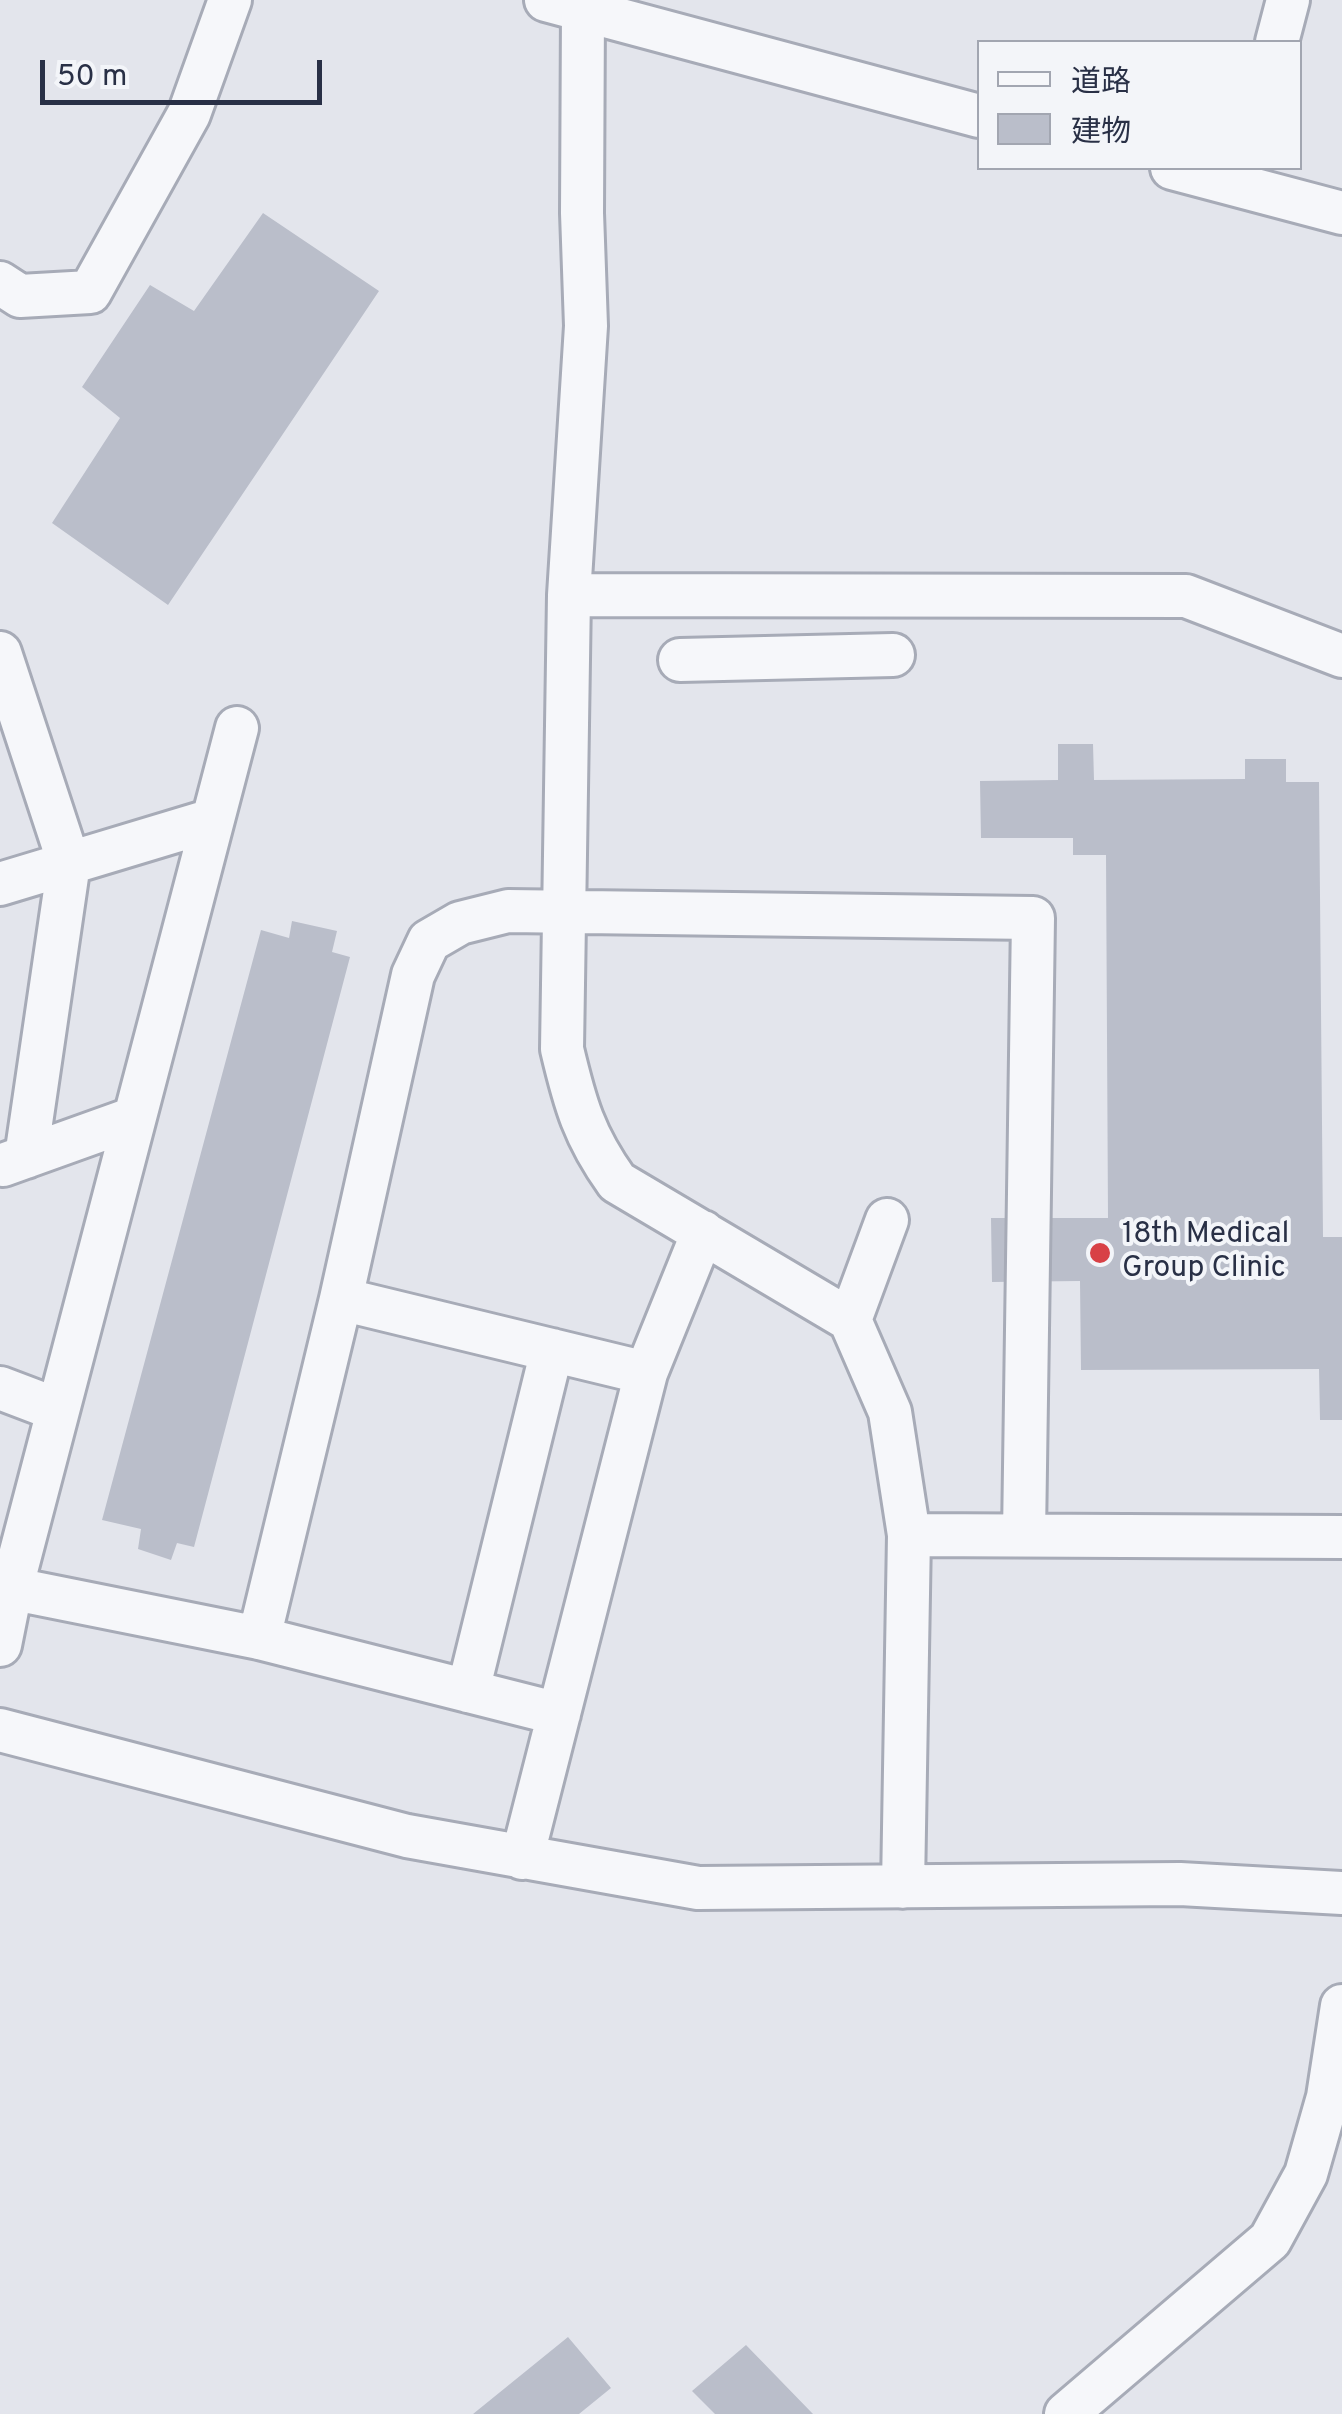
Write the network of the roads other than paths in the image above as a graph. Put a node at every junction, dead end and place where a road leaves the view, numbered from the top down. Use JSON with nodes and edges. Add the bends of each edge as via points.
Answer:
{"nodes":[{"id":1,"x":230,"y":0,"type":"edge"},
{"id":2,"x":1288,"y":0,"type":"edge"},
{"id":3,"x":565,"y":4,"type":"edge"},
{"id":4,"x":1278,"y":40,"type":"edge"},
{"id":5,"x":977,"y":115,"type":"edge"},
{"id":6,"x":1188,"y":170,"type":"edge"},
{"id":7,"x":1243,"y":177,"type":"edge"},
{"id":8,"x":1342,"y":213,"type":"edge"},
{"id":9,"x":0,"y":284,"type":"edge"},
{"id":10,"x":568,"y":595,"type":"junction"},
{"id":11,"x":0,"y":653,"type":"edge"},
{"id":12,"x":892,"y":655,"type":"dead end"},
{"id":13,"x":1342,"y":656,"type":"edge"},
{"id":14,"x":680,"y":660,"type":"dead end"},
{"id":15,"x":237,"y":728,"type":"dead end"},
{"id":16,"x":212,"y":820,"type":"junction"},
{"id":17,"x":68,"y":864,"type":"junction"},
{"id":18,"x":0,"y":884,"type":"edge"},
{"id":19,"x":564,"y":912,"type":"junction"},
{"id":20,"x":134,"y":1118,"type":"junction"},
{"id":21,"x":13,"y":1161,"type":"edge"},
{"id":22,"x":887,"y":1220,"type":"dead end"},
{"id":23,"x":703,"y":1232,"type":"junction"},
{"id":24,"x":341,"y":1298,"type":"junction"},
{"id":25,"x":850,"y":1320,"type":"junction"},
{"id":26,"x":552,"y":1350,"type":"junction"},
{"id":27,"x":646,"y":1374,"type":"junction"},
{"id":28,"x":0,"y":1388,"type":"edge"},
{"id":29,"x":58,"y":1410,"type":"junction"},
{"id":30,"x":910,"y":1535,"type":"junction"},
{"id":31,"x":1024,"y":1535,"type":"junction"},
{"id":32,"x":1342,"y":1537,"type":"edge"},
{"id":33,"x":5,"y":1588,"type":"edge"},
{"id":34,"x":259,"y":1638,"type":"junction"},
{"id":35,"x":0,"y":1645,"type":"edge"},
{"id":36,"x":468,"y":1691,"type":"junction"},
{"id":37,"x":559,"y":1714,"type":"junction"},
{"id":38,"x":0,"y":1730,"type":"edge"},
{"id":39,"x":522,"y":1858,"type":"junction"},
{"id":40,"x":903,"y":1887,"type":"junction"},
{"id":41,"x":1342,"y":1894,"type":"edge"},
{"id":42,"x":1342,"y":2006,"type":"edge"},
{"id":43,"x":1066,"y":2414,"type":"edge"}],
"edges":[{"from":1,"to":9,"type":"street","via":[[189,114],[90,292],[20,296]]},
{"from":2,"to":4,"type":"street"},
{"from":3,"to":5,"type":"street"},
{"from":3,"to":10,"type":"street","via":[[586,326]]},
{"from":6,"to":7,"type":"street"},
{"from":7,"to":8,"type":"street"},
{"from":10,"to":13,"type":"street","via":[[1186,596]]},
{"from":10,"to":19,"type":"street"},
{"from":11,"to":17,"type":"street"},
{"from":12,"to":14,"type":"street"},
{"from":15,"to":16,"type":"street"},
{"from":16,"to":17,"type":"street"},
{"from":16,"to":20,"type":"street"},
{"from":17,"to":18,"type":"street"},
{"from":17,"to":21,"type":"street"},
{"from":19,"to":23,"type":"street","via":[[562,1050],[592,1147],[618,1182]]},
{"from":19,"to":24,"type":"street","via":[[508,911],[460,923],[429,941],[414,975]]},
{"from":19,"to":31,"type":"street","via":[[1032,918]]},
{"from":20,"to":21,"type":"street"},
{"from":20,"to":29,"type":"street"},
{"from":22,"to":25,"type":"street"},
{"from":23,"to":25,"type":"street"},
{"from":23,"to":27,"type":"street"},
{"from":24,"to":26,"type":"street"},
{"from":24,"to":34,"type":"street"},
{"from":25,"to":30,"type":"street","via":[[890,1412]]},
{"from":26,"to":27,"type":"street"},
{"from":26,"to":36,"type":"street"},
{"from":27,"to":37,"type":"street"},
{"from":28,"to":29,"type":"street"},
{"from":29,"to":33,"type":"street"},
{"from":30,"to":31,"type":"street"},
{"from":30,"to":40,"type":"street"},
{"from":31,"to":32,"type":"street"},
{"from":33,"to":34,"type":"street"},
{"from":33,"to":35,"type":"street"},
{"from":34,"to":36,"type":"street"},
{"from":36,"to":37,"type":"street"},
{"from":37,"to":39,"type":"street"},
{"from":38,"to":39,"type":"street","via":[[407,1836]]},
{"from":39,"to":40,"type":"street","via":[[698,1888]]},
{"from":40,"to":41,"type":"street","via":[[1180,1884]]},
{"from":42,"to":43,"type":"street","via":[[1328,2097],[1306,2174],[1270,2240]]}]}
